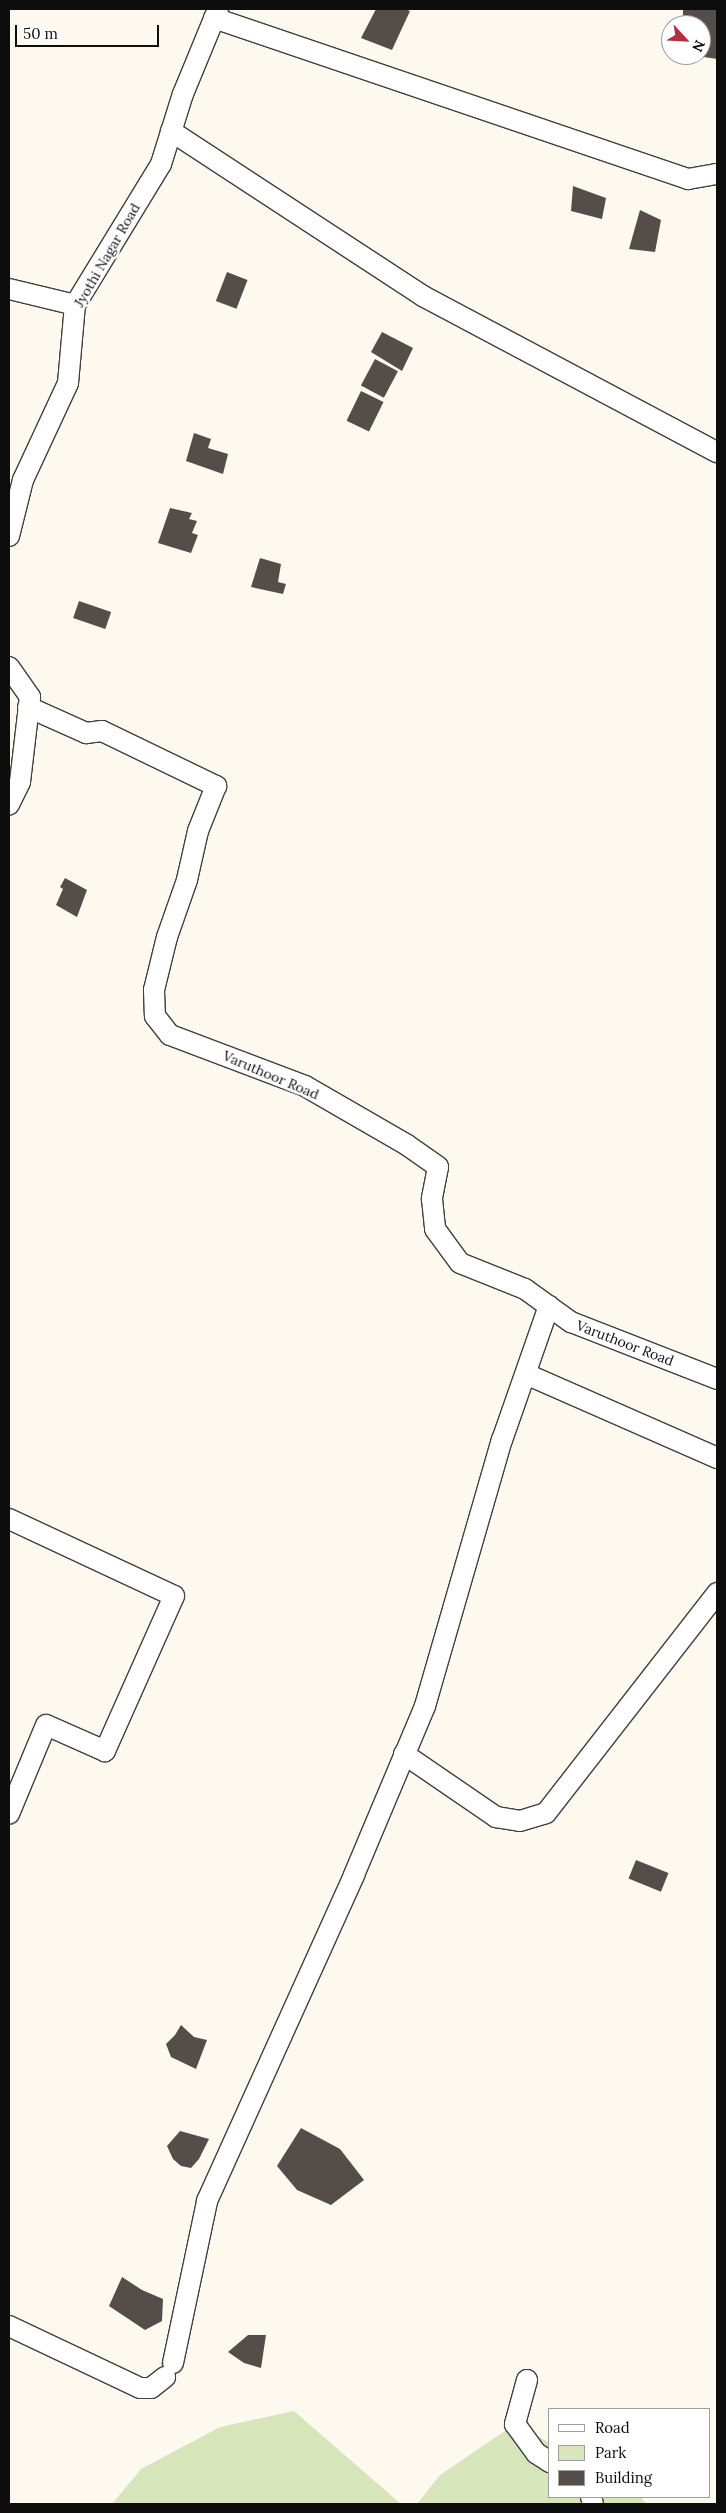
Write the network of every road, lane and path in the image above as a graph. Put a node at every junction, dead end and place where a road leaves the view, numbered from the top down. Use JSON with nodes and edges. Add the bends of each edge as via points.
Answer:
{"nodes":[{"id":1,"x":216,"y":14,"type":"edge"},
{"id":2,"x":171,"y":131,"type":"junction"},
{"id":3,"x":717,"y":174,"type":"edge"},
{"id":4,"x":9,"y":289,"type":"edge"},
{"id":5,"x":75,"y":304,"type":"junction"},
{"id":6,"x":717,"y":452,"type":"edge"},
{"id":7,"x":9,"y":536,"type":"edge"},
{"id":8,"x":9,"y":667,"type":"edge"},
{"id":9,"x":28,"y":707,"type":"junction"},
{"id":10,"x":9,"y":805,"type":"edge"},
{"id":11,"x":549,"y":1306,"type":"junction"},
{"id":12,"x":526,"y":1374,"type":"junction"},
{"id":13,"x":717,"y":1379,"type":"edge"},
{"id":14,"x":717,"y":1458,"type":"edge"},
{"id":15,"x":9,"y":1519,"type":"edge"},
{"id":16,"x":717,"y":1593,"type":"edge"},
{"id":17,"x":404,"y":1754,"type":"junction"},
{"id":18,"x":9,"y":1814,"type":"edge"},
{"id":19,"x":9,"y":2326,"type":"edge"},
{"id":20,"x":527,"y":2380,"type":"dead end"},
{"id":21,"x":548,"y":2461,"type":"edge"}],
"edges":[{"from":1,"to":2,"type":"street","name":"Jyothi Nagar Road"},
{"from":1,"to":3,"type":"street","via":[[688,179]]},
{"from":2,"to":5,"type":"street","name":"Jyothi Nagar Road","via":[[161,164]]},
{"from":2,"to":6,"type":"street","via":[[423,296]]},
{"from":4,"to":5,"type":"street"},
{"from":5,"to":7,"type":"street","name":"Jyothi Nagar Road","via":[[68,383],[23,480]]},
{"from":8,"to":9,"type":"street","via":[[30,697]]},
{"from":9,"to":10,"type":"street","via":[[20,782]]},
{"from":9,"to":11,"type":"street","name":"Varuthoor Road","via":[[86,733],[102,731],[216,786],[198,831],[187,880],[167,937],[154,990],[154,1016],[170,1034],[305,1086],[407,1145],[438,1167],[432,1199],[435,1229],[460,1263],[525,1289]]},
{"from":11,"to":12,"type":"street"},
{"from":11,"to":13,"type":"street","name":"Varuthoor Road","via":[[571,1322]]},
{"from":12,"to":14,"type":"street"},
{"from":12,"to":17,"type":"street","via":[[502,1440],[425,1706]]},
{"from":15,"to":18,"type":"street","via":[[174,1596],[105,1751],[46,1725]]},
{"from":16,"to":17,"type":"street","via":[[546,1813],[520,1821],[496,1817]]},
{"from":17,"to":19,"type":"street","via":[[354,1875],[207,2201],[169,2370],[151,2388],[140,2388]]},
{"from":20,"to":21,"type":"street","via":[[515,2424],[536,2452]]}]}
